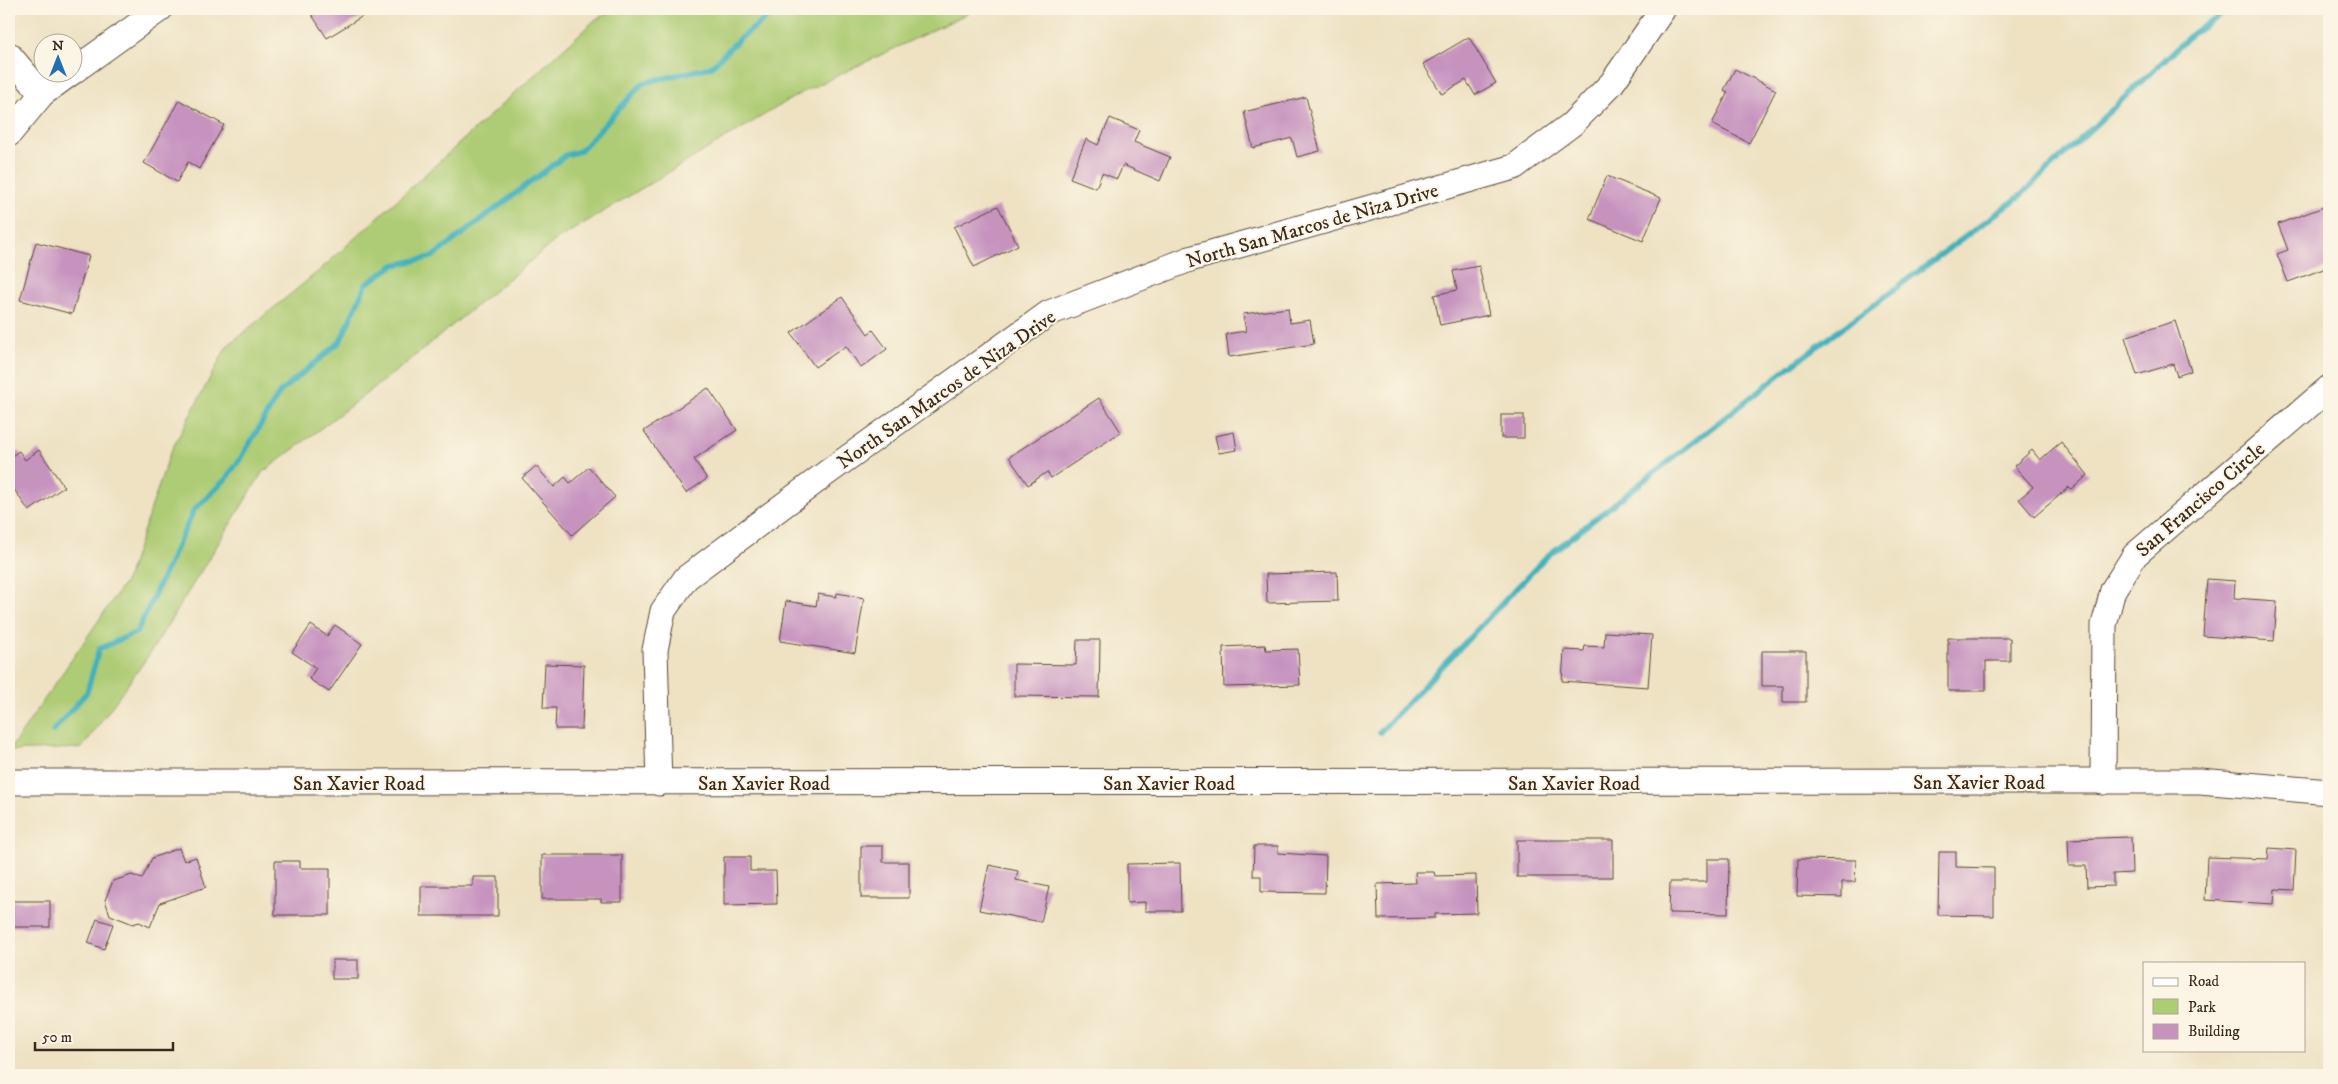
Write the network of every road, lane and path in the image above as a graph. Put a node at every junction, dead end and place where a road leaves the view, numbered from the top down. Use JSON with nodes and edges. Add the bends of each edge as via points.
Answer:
{"nodes":[{"id":1,"x":160,"y":9,"type":"edge"},
{"id":2,"x":1663,"y":9,"type":"edge"},
{"id":3,"x":9,"y":55,"type":"edge"},
{"id":4,"x":82,"y":65,"type":"edge"},
{"id":5,"x":58,"y":82,"type":"edge"},
{"id":6,"x":42,"y":94,"type":"junction"},
{"id":7,"x":9,"y":134,"type":"edge"},
{"id":8,"x":2329,"y":388,"type":"edge"},
{"id":9,"x":9,"y":782,"type":"edge"},
{"id":10,"x":2103,"y":782,"type":"junction"},
{"id":11,"x":658,"y":783,"type":"junction"},
{"id":12,"x":2329,"y":792,"type":"edge"}],
"edges":[{"from":1,"to":4,"type":"street"},
{"from":2,"to":11,"type":"street","name":"North San Marcos de Niza Drive","via":[[1612,83],[1572,124],[1514,166],[1190,259],[1049,313],[686,578],[663,611],[655,650]]},
{"from":3,"to":6,"type":"street"},
{"from":5,"to":6,"type":"street"},
{"from":6,"to":7,"type":"street"},
{"from":8,"to":10,"type":"street","name":"San Francisco Circle","via":[[2135,555],[2113,590],[2104,625]]},
{"from":9,"to":11,"type":"street","name":"San Xavier Road"},
{"from":10,"to":11,"type":"street","name":"San Xavier Road"},
{"from":10,"to":12,"type":"street","name":"San Xavier Road","via":[[2200,781]]}]}
